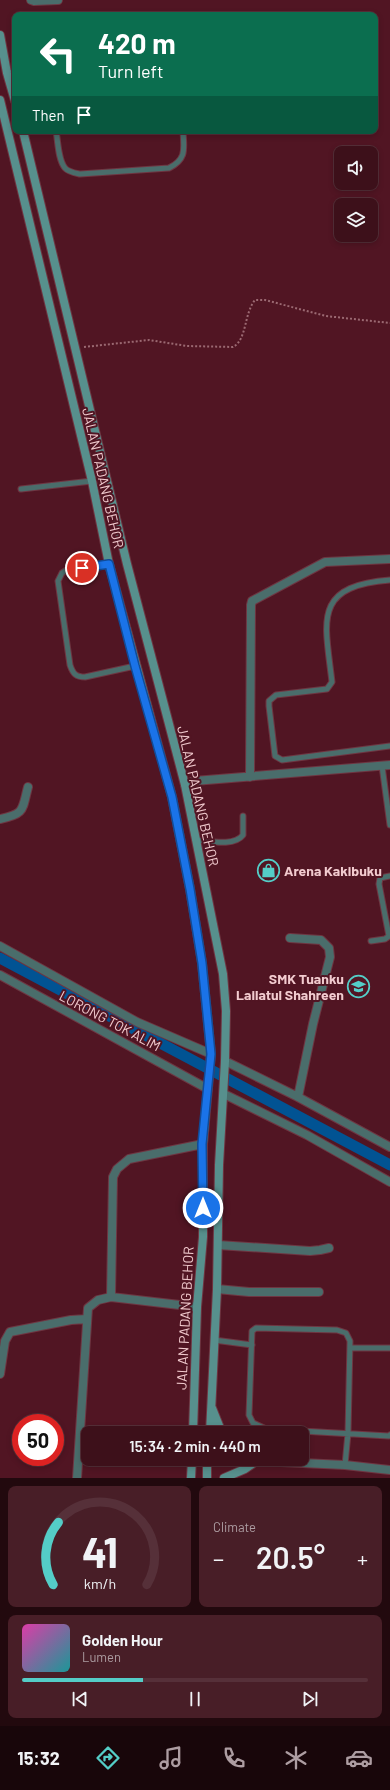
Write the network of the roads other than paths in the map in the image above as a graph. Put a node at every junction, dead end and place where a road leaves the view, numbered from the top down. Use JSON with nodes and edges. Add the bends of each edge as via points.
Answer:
{"nodes":[{"id":1,"x":31,"y":0,"type":"edge"},
{"id":2,"x":58,"y":0,"type":"edge"},
{"id":3,"x":0,"y":35,"type":"edge"},
{"id":4,"x":11,"y":72,"type":"edge"},
{"id":5,"x":0,"y":100,"type":"edge"},
{"id":6,"x":24,"y":134,"type":"edge"},
{"id":7,"x":57,"y":134,"type":"edge"},
{"id":8,"x":183,"y":134,"type":"edge"},
{"id":9,"x":92,"y":481,"type":"junction"},
{"id":10,"x":21,"y":490,"type":"dead end"},
{"id":11,"x":390,"y":559,"type":"edge"},
{"id":12,"x":109,"y":564,"type":"junction"},
{"id":13,"x":390,"y":580,"type":"edge"},
{"id":14,"x":135,"y":666,"type":"junction"},
{"id":15,"x":390,"y":746,"type":"edge"},
{"id":16,"x":386,"y":766,"type":"edge"},
{"id":17,"x":250,"y":776,"type":"junction"},
{"id":18,"x":185,"y":785,"type":"junction"},
{"id":19,"x":28,"y":787,"type":"dead end"},
{"id":20,"x":172,"y":797,"type":"junction"},
{"id":21,"x":244,"y":816,"type":"dead end"},
{"id":22,"x":0,"y":819,"type":"edge"},
{"id":23,"x":390,"y":825,"type":"edge"},
{"id":24,"x":196,"y":840,"type":"junction"},
{"id":25,"x":390,"y":876,"type":"edge"},
{"id":26,"x":290,"y":938,"type":"dead end"},
{"id":27,"x":371,"y":941,"type":"dead end"},
{"id":28,"x":0,"y":946,"type":"edge"},
{"id":29,"x":0,"y":975,"type":"edge"},
{"id":30,"x":211,"y":1056,"type":"junction"},
{"id":31,"x":225,"y":1061,"type":"junction"},
{"id":32,"x":208,"y":1089,"type":"junction"},
{"id":33,"x":224,"y":1094,"type":"junction"},
{"id":34,"x":298,"y":1097,"type":"junction"},
{"id":35,"x":202,"y":1144,"type":"junction"},
{"id":36,"x":390,"y":1147,"type":"edge"},
{"id":37,"x":203,"y":1165,"type":"junction"},
{"id":38,"x":219,"y":1165,"type":"junction"},
{"id":39,"x":390,"y":1182,"type":"edge"},
{"id":40,"x":218,"y":1245,"type":"junction"},
{"id":41,"x":329,"y":1248,"type":"dead end"},
{"id":42,"x":217,"y":1289,"type":"junction"},
{"id":43,"x":319,"y":1292,"type":"dead end"},
{"id":44,"x":111,"y":1297,"type":"junction"},
{"id":45,"x":197,"y":1308,"type":"junction"},
{"id":46,"x":87,"y":1319,"type":"junction"},
{"id":47,"x":214,"y":1340,"type":"junction"},
{"id":48,"x":252,"y":1345,"type":"junction"},
{"id":49,"x":350,"y":1348,"type":"junction"},
{"id":50,"x":390,"y":1348,"type":"edge"},
{"id":51,"x":0,"y":1370,"type":"edge"},
{"id":52,"x":0,"y":1374,"type":"edge"},
{"id":53,"x":212,"y":1408,"type":"junction"},
{"id":54,"x":193,"y":1426,"type":"edge"},
{"id":55,"x":211,"y":1426,"type":"edge"},
{"id":56,"x":219,"y":1426,"type":"edge"},
{"id":57,"x":348,"y":1433,"type":"junction"},
{"id":58,"x":390,"y":1435,"type":"edge"},
{"id":59,"x":309,"y":1463,"type":"edge"},
{"id":60,"x":345,"y":1465,"type":"junction"},
{"id":61,"x":192,"y":1466,"type":"edge"},
{"id":62,"x":207,"y":1466,"type":"edge"},
{"id":63,"x":249,"y":1466,"type":"edge"},
{"id":64,"x":390,"y":1470,"type":"edge"},
{"id":65,"x":77,"y":1478,"type":"edge"},
{"id":66,"x":191,"y":1478,"type":"edge"},
{"id":67,"x":207,"y":1478,"type":"edge"},
{"id":68,"x":224,"y":1478,"type":"edge"}],
"edges":[{"from":1,"to":2,"type":"street"},
{"from":3,"to":4,"type":"main road"},
{"from":5,"to":9,"type":"main road","name":"JALAN PADANG BEHOR"},
{"from":6,"to":18,"type":"main road","name":"JALAN PADANG BEHOR","via":[[127,564]]},
{"from":7,"to":8,"type":"lane","via":[[65,168],[80,174],[169,168],[182,158]]},
{"from":9,"to":10,"type":"lane"},
{"from":9,"to":12,"type":"main road","name":"JALAN PADANG BEHOR"},
{"from":11,"to":17,"type":"street","via":[[325,562],[252,601]]},
{"from":12,"to":14,"type":"main road","name":"JALAN PADANG BEHOR"},
{"from":12,"to":14,"type":"lane","via":[[68,569],[62,573],[58,581],[70,666],[77,677]]},
{"from":13,"to":15,"type":"lane","via":[[369,582],[351,588],[333,601],[326,620],[332,682],[327,690],[276,695],[269,701],[269,706],[275,756],[278,759]]},
{"from":14,"to":20,"type":"main road","name":"JALAN PADANG BEHOR"},
{"from":16,"to":17,"type":"street"},
{"from":16,"to":23,"type":"lane"},
{"from":17,"to":18,"type":"street","via":[[194,781]]},
{"from":18,"to":20,"type":"main road","via":[[175,790]]},
{"from":18,"to":24,"type":"main road","name":"JALAN PADANG BEHOR"},
{"from":19,"to":22,"type":"street","via":[[22,810],[18,814]]},
{"from":20,"to":30,"type":"main road","name":"JALAN PADANG BEHOR","via":[[190,889]]},
{"from":21,"to":24,"type":"lane","via":[[243,835],[236,841]]},
{"from":24,"to":31,"type":"main road","name":"JALAN PADANG BEHOR","via":[[223,974],[226,1011]]},
{"from":25,"to":27,"type":"lane","via":[[380,878],[379,884],[388,936],[385,940]]},
{"from":26,"to":34,"type":"street","via":[[321,940],[329,948],[330,957]]},
{"from":28,"to":30,"type":"street","via":[[137,1022]]},
{"from":29,"to":32,"type":"street","name":"LORONG TOK ALIM"},
{"from":30,"to":32,"type":"main road","name":"JALAN PADANG BEHOR"},
{"from":31,"to":33,"type":"main road","name":"JALAN PADANG BEHOR"},
{"from":31,"to":34,"type":"street"},
{"from":32,"to":35,"type":"main road","name":"JALAN PADANG BEHOR"},
{"from":33,"to":38,"type":"main road","name":"JALAN PADANG BEHOR"},
{"from":33,"to":39,"type":"street"},
{"from":34,"to":36,"type":"street"},
{"from":35,"to":37,"type":"main road","name":"JALAN PADANG BEHOR"},
{"from":35,"to":44,"type":"street","via":[[129,1159],[117,1169],[113,1177]]},
{"from":37,"to":38,"type":"main road","via":[[211,1175]]},
{"from":37,"to":45,"type":"main road","name":"JALAN PADANG BEHOR","via":[[203,1237]]},
{"from":38,"to":40,"type":"main road","name":"JALAN PADANG BEHOR"},
{"from":40,"to":41,"type":"street","via":[[310,1251]]},
{"from":40,"to":42,"type":"main road","name":"JALAN PADANG BEHOR"},
{"from":42,"to":43,"type":"street","via":[[249,1292]]},
{"from":42,"to":47,"type":"main road","name":"JALAN PADANG BEHOR"},
{"from":44,"to":45,"type":"street"},
{"from":44,"to":46,"type":"street","via":[[92,1303],[88,1308]]},
{"from":45,"to":54,"type":"main road","name":"JALAN PADANG BEHOR"},
{"from":46,"to":51,"type":"street","via":[[10,1332],[5,1341]]},
{"from":46,"to":65,"type":"street"},
{"from":47,"to":48,"type":"lane"},
{"from":47,"to":53,"type":"main road","name":"JALAN PADANG BEHOR"},
{"from":48,"to":49,"type":"lane","via":[[252,1331],[256,1328],[278,1328],[337,1330],[346,1333]]},
{"from":48,"to":57,"type":"lane","via":[[249,1415],[253,1423],[266,1429]]},
{"from":49,"to":50,"type":"lane"},
{"from":49,"to":57,"type":"lane"},
{"from":51,"to":52,"type":"street"},
{"from":53,"to":55,"type":"main road","name":"JALAN PADANG BEHOR"},
{"from":53,"to":56,"type":"main road"},
{"from":57,"to":58,"type":"lane"},
{"from":57,"to":60,"type":"lane"},
{"from":59,"to":60,"type":"street"},
{"from":60,"to":64,"type":"street"},
{"from":61,"to":66,"type":"main road"},
{"from":62,"to":67,"type":"main road"},
{"from":63,"to":68,"type":"main road"}]}
